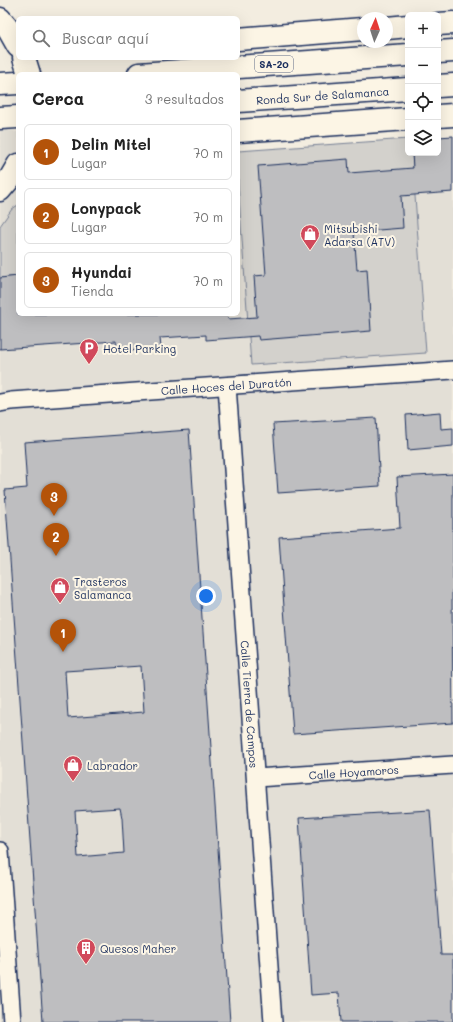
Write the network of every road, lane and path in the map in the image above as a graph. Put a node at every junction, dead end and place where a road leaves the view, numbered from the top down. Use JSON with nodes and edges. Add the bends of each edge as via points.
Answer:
{"nodes":[{"id":1,"x":453,"y":23,"type":"edge"},
{"id":2,"x":441,"y":24,"type":"edge"},
{"id":3,"x":405,"y":26,"type":"edge"},
{"id":4,"x":393,"y":27,"type":"edge"},
{"id":5,"x":357,"y":29,"type":"edge"},
{"id":6,"x":240,"y":39,"type":"edge"},
{"id":7,"x":453,"y":51,"type":"edge"},
{"id":8,"x":441,"y":52,"type":"edge"},
{"id":9,"x":405,"y":54,"type":"edge"},
{"id":10,"x":25,"y":60,"type":"edge"},
{"id":11,"x":28,"y":72,"type":"edge"},
{"id":12,"x":166,"y":72,"type":"edge"},
{"id":13,"x":16,"y":83,"type":"edge"},
{"id":14,"x":0,"y":84,"type":"edge"},
{"id":15,"x":453,"y":85,"type":"edge"},
{"id":16,"x":441,"y":86,"type":"edge"},
{"id":17,"x":405,"y":89,"type":"edge"},
{"id":18,"x":240,"y":101,"type":"edge"},
{"id":19,"x":453,"y":115,"type":"edge"},
{"id":20,"x":441,"y":116,"type":"edge"},
{"id":21,"x":16,"y":117,"type":"edge"},
{"id":22,"x":0,"y":118,"type":"edge"},
{"id":23,"x":405,"y":118,"type":"edge"},
{"id":24,"x":240,"y":131,"type":"edge"},
{"id":25,"x":453,"y":370,"type":"edge"},
{"id":26,"x":226,"y":386,"type":"junction"},
{"id":27,"x":0,"y":403,"type":"edge"},
{"id":28,"x":453,"y":765,"type":"edge"},
{"id":29,"x":256,"y":778,"type":"junction"},
{"id":30,"x":0,"y":851,"type":"edge"},
{"id":31,"x":12,"y":1022,"type":"edge"},
{"id":32,"x":273,"y":1022,"type":"edge"}],
"edges":[{"from":1,"to":2,"type":"highway"},
{"from":3,"to":4,"type":"highway"},
{"from":5,"to":6,"type":"highway"},
{"from":7,"to":8,"type":"highway"},
{"from":9,"to":12,"type":"highway","number":"SA-20"},
{"from":10,"to":11,"type":"highway"},
{"from":13,"to":14,"type":"highway"},
{"from":15,"to":16,"type":"highway"},
{"from":17,"to":18,"type":"highway","name":"Ronda Sur de Salamanca"},
{"from":19,"to":20,"type":"highway"},
{"from":21,"to":22,"type":"highway"},
{"from":23,"to":24,"type":"highway"},
{"from":25,"to":26,"type":"street","name":"Calle Hoces del Duratón"},
{"from":26,"to":27,"type":"street","name":"Calle Hoces del Duratón"},
{"from":26,"to":29,"type":"street","name":"Calle Tierra de Campos"},
{"from":28,"to":29,"type":"street","name":"Calle Hoyamoros"},
{"from":29,"to":32,"type":"street","name":"Calle Tierra de Campos"},
{"from":30,"to":31,"type":"street"}]}
